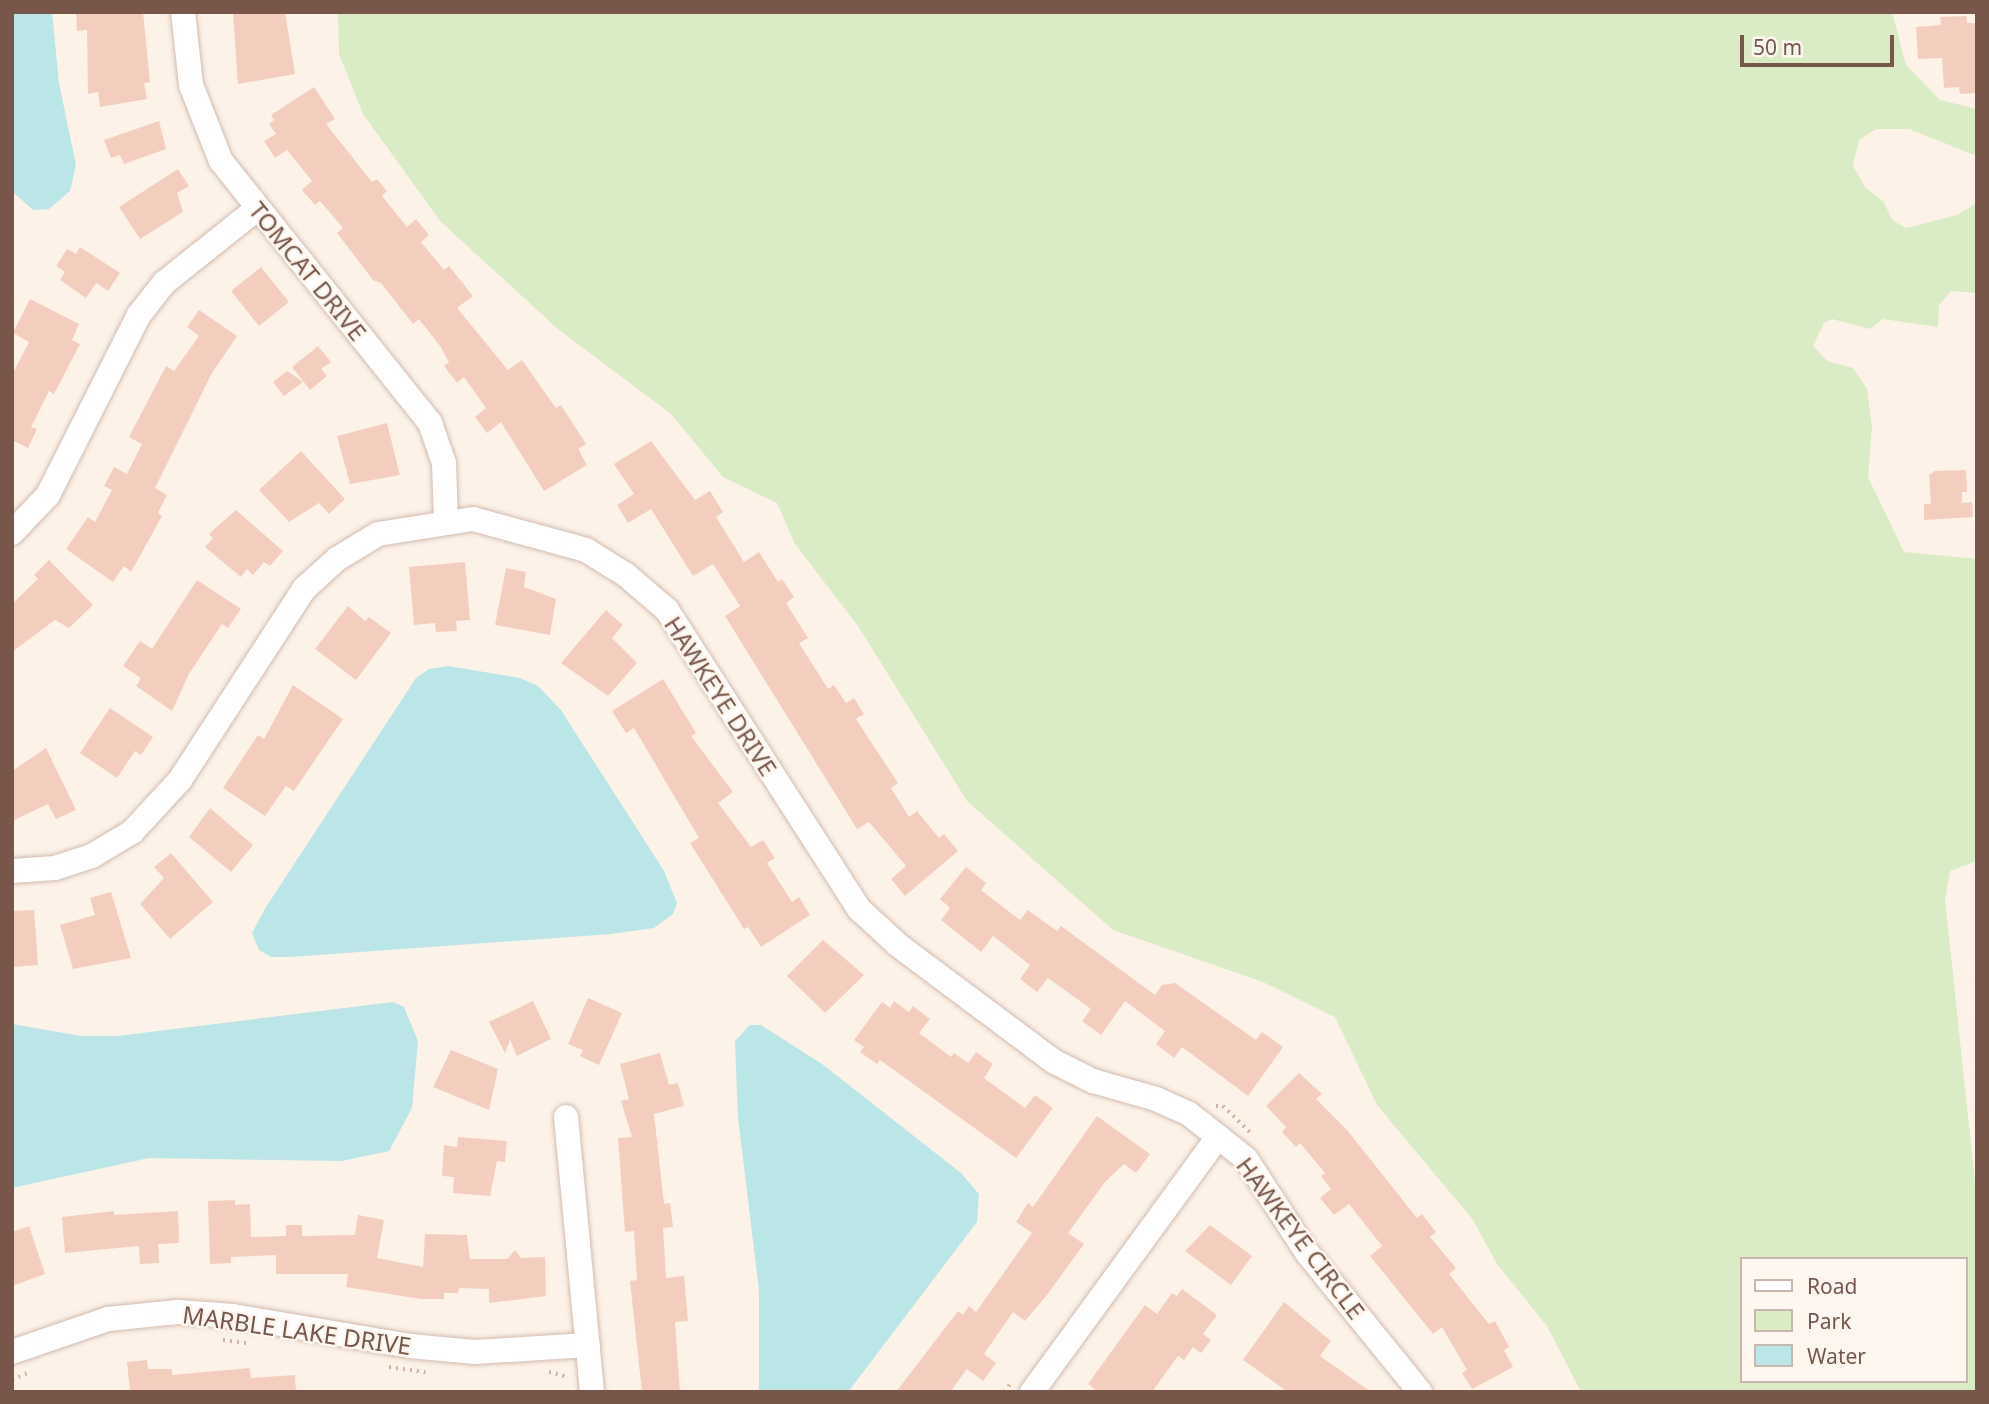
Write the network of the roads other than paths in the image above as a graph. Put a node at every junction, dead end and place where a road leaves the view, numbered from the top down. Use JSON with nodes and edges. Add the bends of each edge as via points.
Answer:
{"nodes":[{"id":1,"x":183,"y":12,"type":"edge"},
{"id":2,"x":258,"y":208,"type":"junction"},
{"id":3,"x":446,"y":522,"type":"junction"},
{"id":4,"x":12,"y":533,"type":"edge"},
{"id":5,"x":12,"y":871,"type":"edge"},
{"id":6,"x":566,"y":1117,"type":"dead end"},
{"id":7,"x":1218,"y":1137,"type":"junction"},
{"id":8,"x":588,"y":1345,"type":"junction"},
{"id":9,"x":12,"y":1352,"type":"edge"},
{"id":10,"x":582,"y":1389,"type":"edge"},
{"id":11,"x":1032,"y":1392,"type":"edge"},
{"id":12,"x":1420,"y":1392,"type":"edge"}],
"edges":[{"from":1,"to":2,"type":"street","name":"TOMCAT DRIVE","via":[[191,85],[204,125],[221,161]]},
{"from":2,"to":3,"type":"street","name":"TOMCAT DRIVE","via":[[430,423],[444,463]]},
{"from":2,"to":4,"type":"street","via":[[163,283],[139,315],[48,495]]},
{"from":3,"to":5,"type":"street","name":"HAWKEYE DRIVE","via":[[378,534],[337,559],[304,589],[180,779],[132,832],[92,856],[55,868]]},
{"from":3,"to":7,"type":"street","name":"HAWKEYE DRIVE","via":[[473,519],[543,537],[586,550],[626,575],[667,610],[859,909],[898,945],[1053,1061],[1093,1081],[1188,1113]]},
{"from":6,"to":8,"type":"street"},
{"from":7,"to":11,"type":"street","name":"HAWKEYE CIRCLE"},
{"from":7,"to":12,"type":"street","name":"HAWKEYE CIRCLE","via":[[1246,1159],[1308,1255]]},
{"from":8,"to":9,"type":"street","name":"MARBLE LAKE DRIVE","via":[[475,1352],[178,1312],[108,1319]]},
{"from":8,"to":10,"type":"street"}]}
